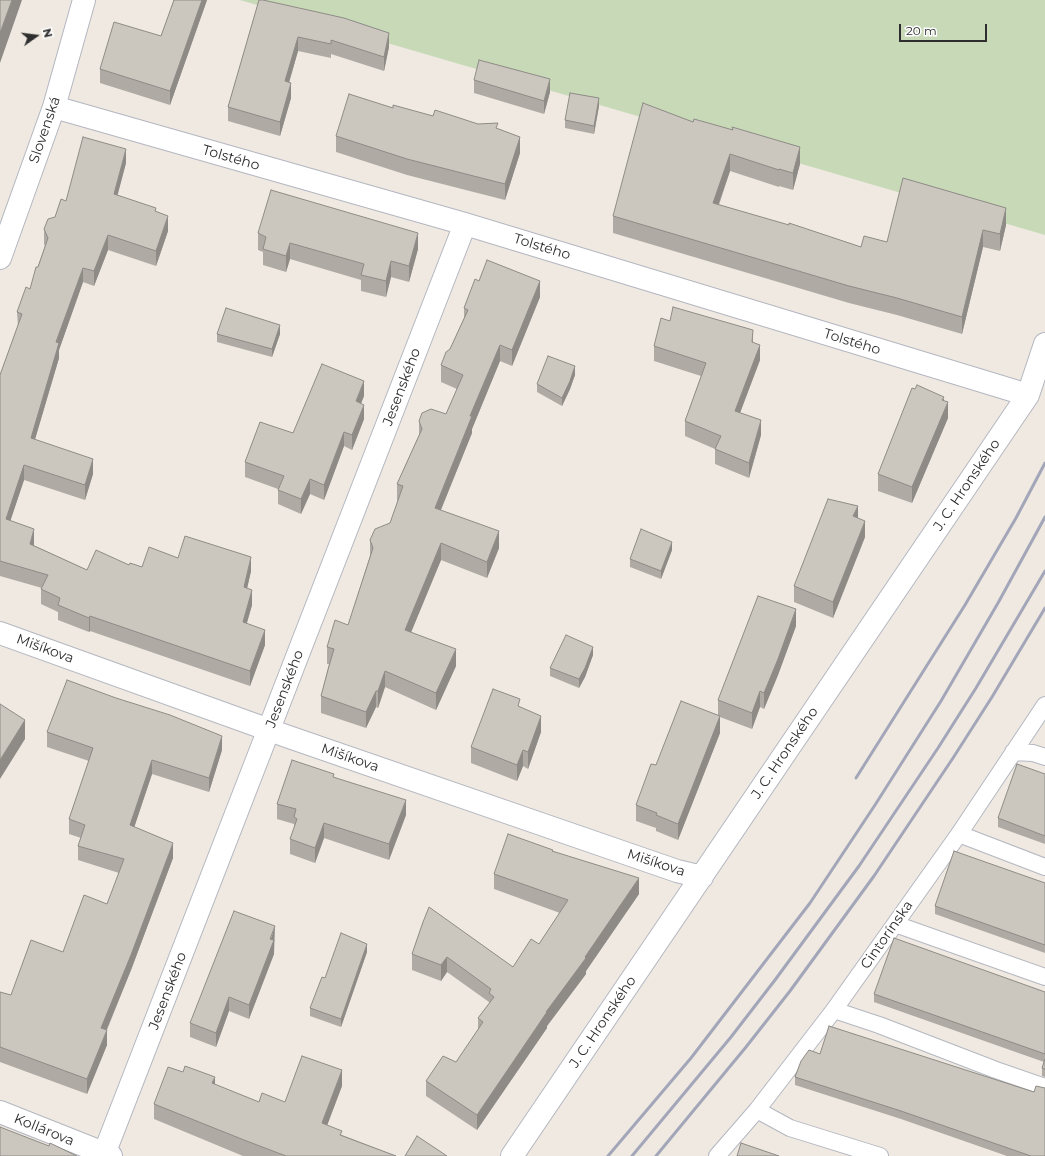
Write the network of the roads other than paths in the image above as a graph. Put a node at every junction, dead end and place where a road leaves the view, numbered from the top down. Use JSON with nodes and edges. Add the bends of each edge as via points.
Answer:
{"nodes":[{"id":1,"x":84,"y":0,"type":"edge"},
{"id":2,"x":54,"y":107,"type":"junction"},
{"id":3,"x":465,"y":224,"type":"junction"},
{"id":4,"x":0,"y":258,"type":"edge"},
{"id":5,"x":1045,"y":344,"type":"edge"},
{"id":6,"x":1028,"y":395,"type":"junction"},
{"id":7,"x":0,"y":633,"type":"edge"},
{"id":8,"x":1045,"y":705,"type":"edge"},
{"id":9,"x":269,"y":730,"type":"junction"},
{"id":10,"x":1013,"y":752,"type":"junction"},
{"id":11,"x":1045,"y":757,"type":"edge"},
{"id":12,"x":959,"y":834,"type":"junction"},
{"id":13,"x":1045,"y":867,"type":"edge"},
{"id":14,"x":702,"y":877,"type":"junction"},
{"id":15,"x":895,"y":924,"type":"junction"},
{"id":16,"x":1045,"y":977,"type":"edge"},
{"id":17,"x":834,"y":1010,"type":"junction"},
{"id":18,"x":1045,"y":1087,"type":"edge"},
{"id":19,"x":757,"y":1110,"type":"junction"},
{"id":20,"x":0,"y":1112,"type":"edge"},
{"id":21,"x":107,"y":1155,"type":"edge"},
{"id":22,"x":512,"y":1156,"type":"edge"},
{"id":23,"x":717,"y":1156,"type":"edge"},
{"id":24,"x":880,"y":1156,"type":"edge"}],
"edges":[{"from":1,"to":2,"type":"street","name":"Slovenská"},
{"from":2,"to":3,"type":"street","name":"Tolstého"},
{"from":2,"to":4,"type":"street","name":"Slovenská"},
{"from":3,"to":6,"type":"street","name":"Tolstého"},
{"from":3,"to":9,"type":"street","name":"Jesenského"},
{"from":5,"to":6,"type":"street","name":"J. C. Hronského"},
{"from":6,"to":14,"type":"street","name":"J. C. Hronského"},
{"from":7,"to":9,"type":"street","name":"Mišíkova"},
{"from":8,"to":10,"type":"lane","name":"Cintorínska"},
{"from":9,"to":14,"type":"street","name":"Mišíkova","via":[[662,866]]},
{"from":9,"to":21,"type":"street","name":"Jesenského"},
{"from":10,"to":11,"type":"lane","via":[[1033,753]]},
{"from":10,"to":12,"type":"lane","name":"Cintorínska"},
{"from":12,"to":13,"type":"lane"},
{"from":12,"to":15,"type":"lane","name":"Cintorínska"},
{"from":14,"to":22,"type":"street","name":"J. C. Hronského"},
{"from":15,"to":16,"type":"lane"},
{"from":15,"to":17,"type":"lane","name":"Cintorínska"},
{"from":17,"to":18,"type":"lane"},
{"from":17,"to":19,"type":"lane","name":"Cintorínska"},
{"from":19,"to":23,"type":"lane","name":"Cintorínska"},
{"from":19,"to":24,"type":"lane","via":[[790,1128]]},
{"from":20,"to":21,"type":"street","name":"Kollárova"}]}
